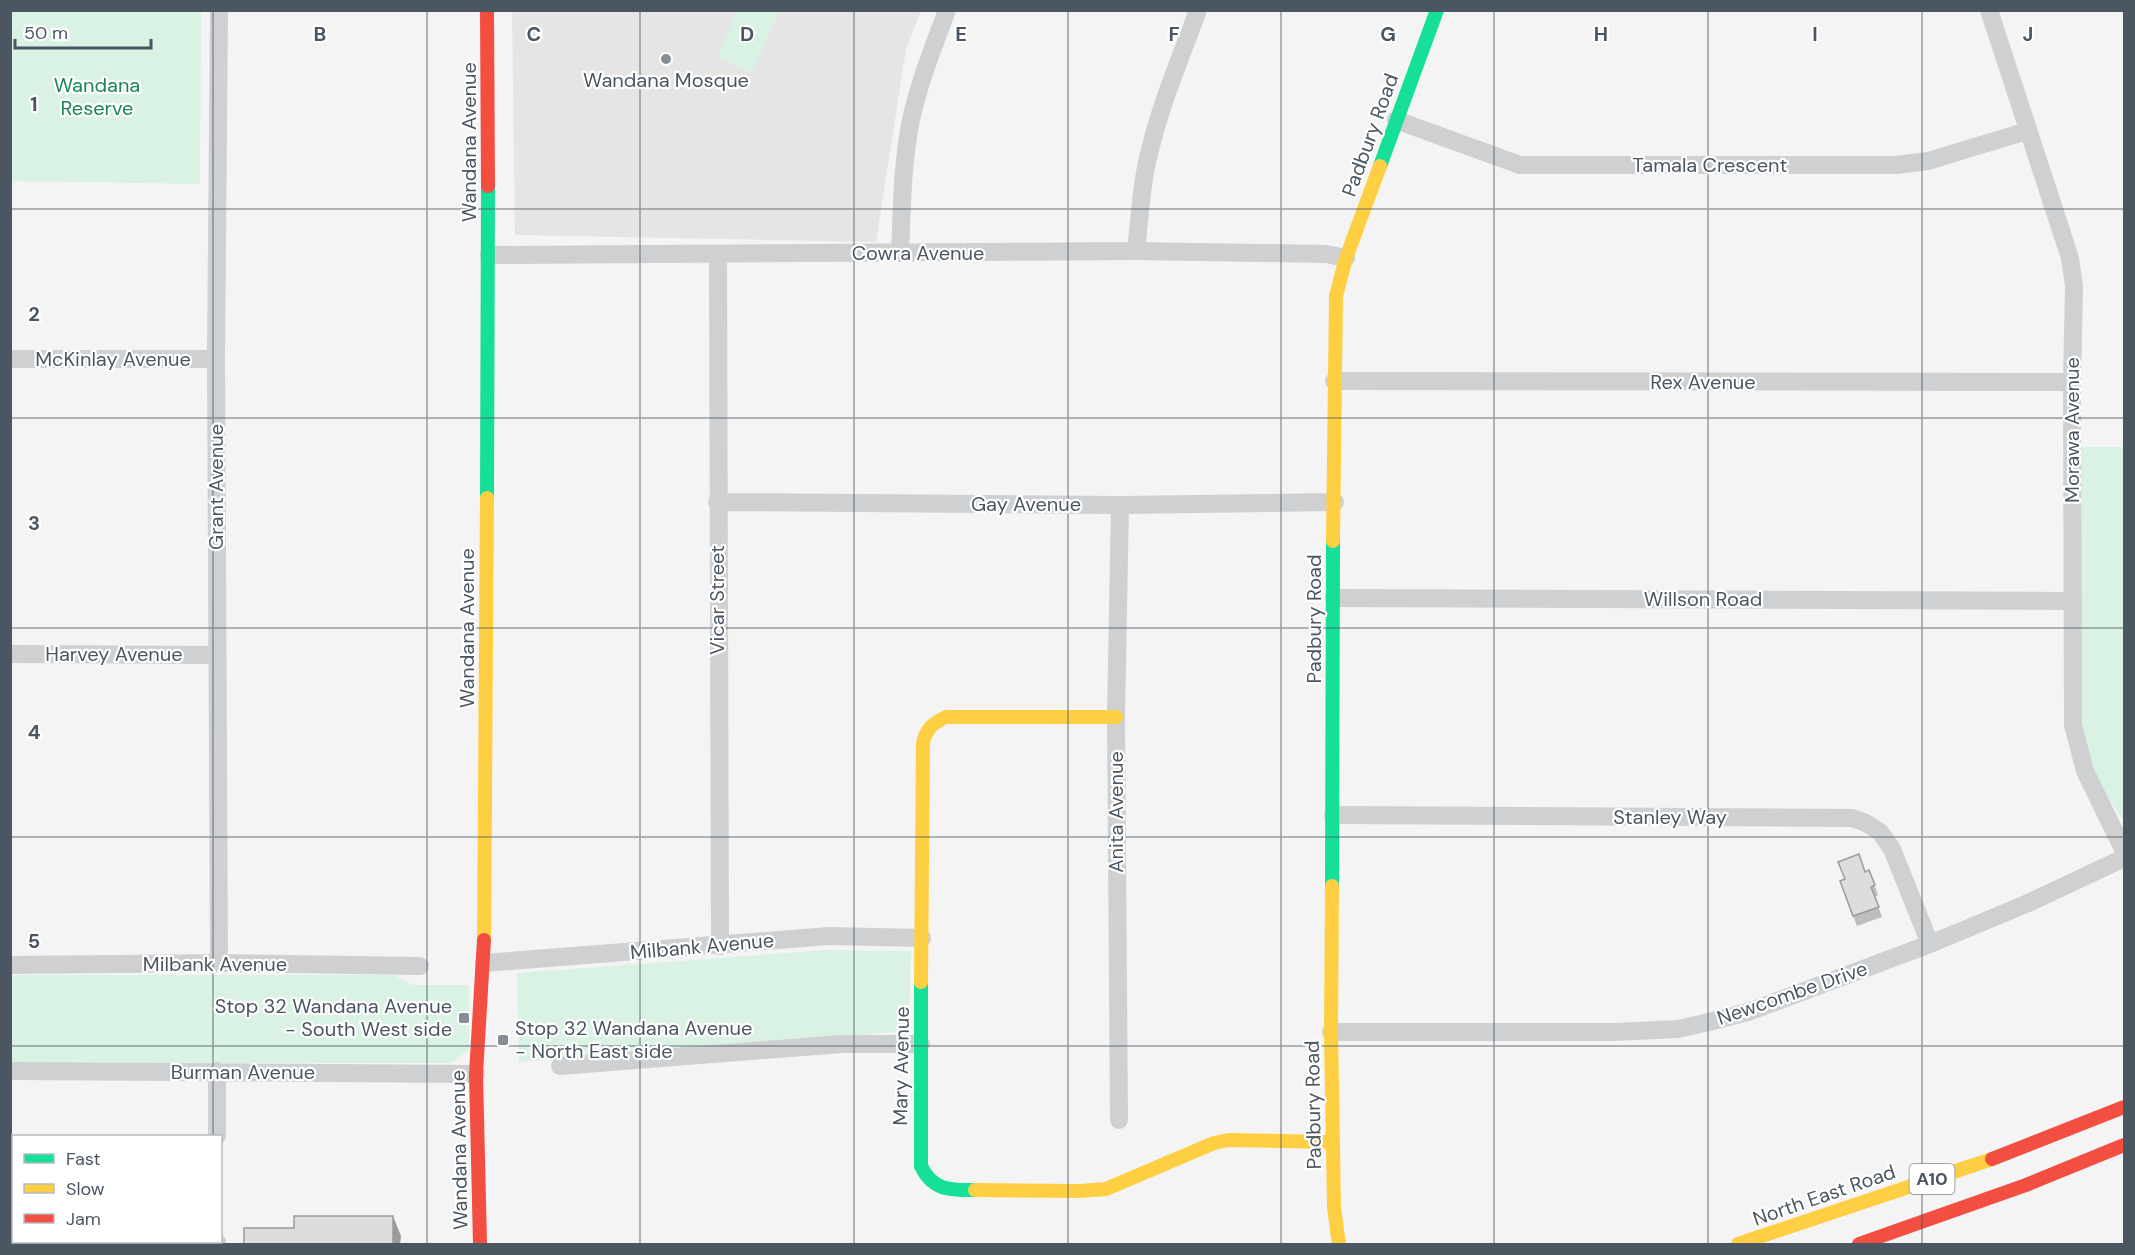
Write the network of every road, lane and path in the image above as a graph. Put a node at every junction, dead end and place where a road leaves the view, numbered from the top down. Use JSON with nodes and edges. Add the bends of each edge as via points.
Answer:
{"nodes":[{"id":1,"x":219,"y":10,"type":"edge"},
{"id":2,"x":488,"y":10,"type":"edge"},
{"id":3,"x":947,"y":10,"type":"edge"},
{"id":4,"x":1198,"y":10,"type":"edge"},
{"id":5,"x":1437,"y":10,"type":"edge"},
{"id":6,"x":1989,"y":10,"type":"edge"},
{"id":7,"x":1396,"y":120,"type":"junction"},
{"id":8,"x":2027,"y":131,"type":"junction"},
{"id":9,"x":1136,"y":251,"type":"junction"},
{"id":10,"x":900,"y":253,"type":"junction"},
{"id":11,"x":718,"y":254,"type":"junction"},
{"id":12,"x":489,"y":255,"type":"junction"},
{"id":13,"x":1346,"y":258,"type":"junction"},
{"id":14,"x":10,"y":359,"type":"edge"},
{"id":15,"x":216,"y":359,"type":"junction"},
{"id":16,"x":1334,"y":381,"type":"junction"},
{"id":17,"x":2072,"y":382,"type":"junction"},
{"id":18,"x":717,"y":502,"type":"junction"},
{"id":19,"x":1335,"y":502,"type":"junction"},
{"id":20,"x":1120,"y":505,"type":"junction"},
{"id":21,"x":1334,"y":598,"type":"junction"},
{"id":22,"x":2072,"y":601,"type":"junction"},
{"id":23,"x":10,"y":654,"type":"edge"},
{"id":24,"x":217,"y":655,"type":"junction"},
{"id":25,"x":1116,"y":717,"type":"junction"},
{"id":26,"x":1333,"y":815,"type":"junction"},
{"id":27,"x":2124,"y":851,"type":"edge"},
{"id":28,"x":2124,"y":858,"type":"edge"},
{"id":29,"x":922,"y":938,"type":"junction"},
{"id":30,"x":1930,"y":944,"type":"junction"},
{"id":31,"x":720,"y":946,"type":"junction"},
{"id":32,"x":219,"y":963,"type":"junction"},
{"id":33,"x":484,"y":963,"type":"junction"},
{"id":34,"x":10,"y":965,"type":"edge"},
{"id":35,"x":420,"y":966,"type":"dead end"},
{"id":36,"x":1331,"y":1032,"type":"junction"},
{"id":37,"x":921,"y":1044,"type":"junction"},
{"id":38,"x":560,"y":1066,"type":"dead end"},
{"id":39,"x":10,"y":1071,"type":"edge"},
{"id":40,"x":217,"y":1071,"type":"junction"},
{"id":41,"x":476,"y":1074,"type":"junction"},
{"id":42,"x":2124,"y":1107,"type":"edge"},
{"id":43,"x":1119,"y":1120,"type":"dead end"},
{"id":44,"x":217,"y":1135,"type":"edge"},
{"id":45,"x":1332,"y":1142,"type":"junction"},
{"id":46,"x":2124,"y":1145,"type":"edge"},
{"id":47,"x":480,"y":1245,"type":"edge"},
{"id":48,"x":1339,"y":1245,"type":"edge"},
{"id":49,"x":1738,"y":1245,"type":"edge"},
{"id":50,"x":1859,"y":1245,"type":"edge"}],
"edges":[{"from":1,"to":15,"type":"street","name":"Grant Avenue"},
{"from":2,"to":12,"type":"main road","name":"Wandana Avenue"},
{"from":3,"to":10,"type":"street","via":[[911,120]]},
{"from":4,"to":9,"type":"street","via":[[1151,144]]},
{"from":5,"to":7,"type":"main road","name":"Padbury Road"},
{"from":6,"to":8,"type":"street","name":"Morawa Avenue"},
{"from":7,"to":8,"type":"street","name":"Tamala Crescent","via":[[1520,165],[1896,165],[1928,161]]},
{"from":7,"to":13,"type":"main road","name":"Padbury Road"},
{"from":8,"to":17,"type":"street","name":"Morawa Avenue","via":[[2070,258],[2074,286]]},
{"from":9,"to":10,"type":"street","name":"Cowra Avenue"},
{"from":9,"to":13,"type":"street","name":"Cowra Avenue","via":[[1326,254]]},
{"from":10,"to":11,"type":"street","name":"Cowra Avenue"},
{"from":11,"to":12,"type":"street","name":"Cowra Avenue"},
{"from":11,"to":18,"type":"street","name":"Vicar Street"},
{"from":12,"to":33,"type":"main road","name":"Wandana Avenue"},
{"from":13,"to":16,"type":"main road","name":"Padbury Road","via":[[1336,296]]},
{"from":14,"to":15,"type":"street","name":"McKinlay Avenue"},
{"from":15,"to":24,"type":"street","name":"Grant Avenue"},
{"from":16,"to":17,"type":"street","name":"Rex Avenue"},
{"from":16,"to":19,"type":"main road","name":"Padbury Road"},
{"from":17,"to":22,"type":"street","name":"Morawa Avenue"},
{"from":18,"to":20,"type":"street","name":"Gay Avenue"},
{"from":18,"to":31,"type":"street","name":"Vicar Street"},
{"from":19,"to":20,"type":"street","name":"Gay Avenue"},
{"from":19,"to":21,"type":"main road","name":"Padbury Road"},
{"from":20,"to":25,"type":"street","name":"Anita Avenue"},
{"from":21,"to":22,"type":"street","name":"Willson Road"},
{"from":21,"to":26,"type":"main road","name":"Padbury Road"},
{"from":22,"to":27,"type":"street","name":"Morawa Avenue","via":[[2075,734],[2085,771]]},
{"from":23,"to":24,"type":"street","name":"Harvey Avenue"},
{"from":24,"to":32,"type":"street","name":"Grant Avenue"},
{"from":25,"to":29,"type":"main road","name":"Mary Avenue","via":[[946,717],[925,730]]},
{"from":25,"to":43,"type":"street","name":"Anita Avenue"},
{"from":26,"to":30,"type":"street","name":"Stanley Way","via":[[1852,818],[1880,832],[1892,849]]},
{"from":26,"to":36,"type":"main road","name":"Padbury Road"},
{"from":28,"to":30,"type":"street","name":"Newcombe Drive"},
{"from":29,"to":31,"type":"street","name":"Milbank Avenue","via":[[829,936]]},
{"from":29,"to":37,"type":"main road","name":"Mary Avenue"},
{"from":30,"to":36,"type":"street","name":"Newcombe Drive","via":[[1748,1012],[1678,1029]]},
{"from":31,"to":33,"type":"street","name":"Milbank Avenue"},
{"from":32,"to":34,"type":"street","name":"Milbank Avenue"},
{"from":32,"to":35,"type":"street","name":"Milbank Avenue"},
{"from":33,"to":41,"type":"main road","name":"Wandana Avenue"},
{"from":36,"to":45,"type":"main road","name":"Padbury Road"},
{"from":37,"to":38,"type":"street","via":[[842,1044]]},
{"from":37,"to":45,"type":"main road","name":"Mary Avenue","via":[[921,1166],[939,1188],[1106,1189],[1228,1140]]},
{"from":39,"to":40,"type":"street","name":"Burman Avenue"},
{"from":40,"to":41,"type":"street","name":"Burman Avenue"},
{"from":40,"to":44,"type":"street"},
{"from":41,"to":47,"type":"main road","name":"Wandana Avenue"},
{"from":42,"to":49,"type":"main road","name":"North East Road","number":"A10","via":[[1999,1156]]},
{"from":45,"to":48,"type":"main road","name":"Padbury Road","via":[[1335,1232]]},
{"from":46,"to":50,"type":"main road","number":"A10","via":[[1995,1197]]}]}
